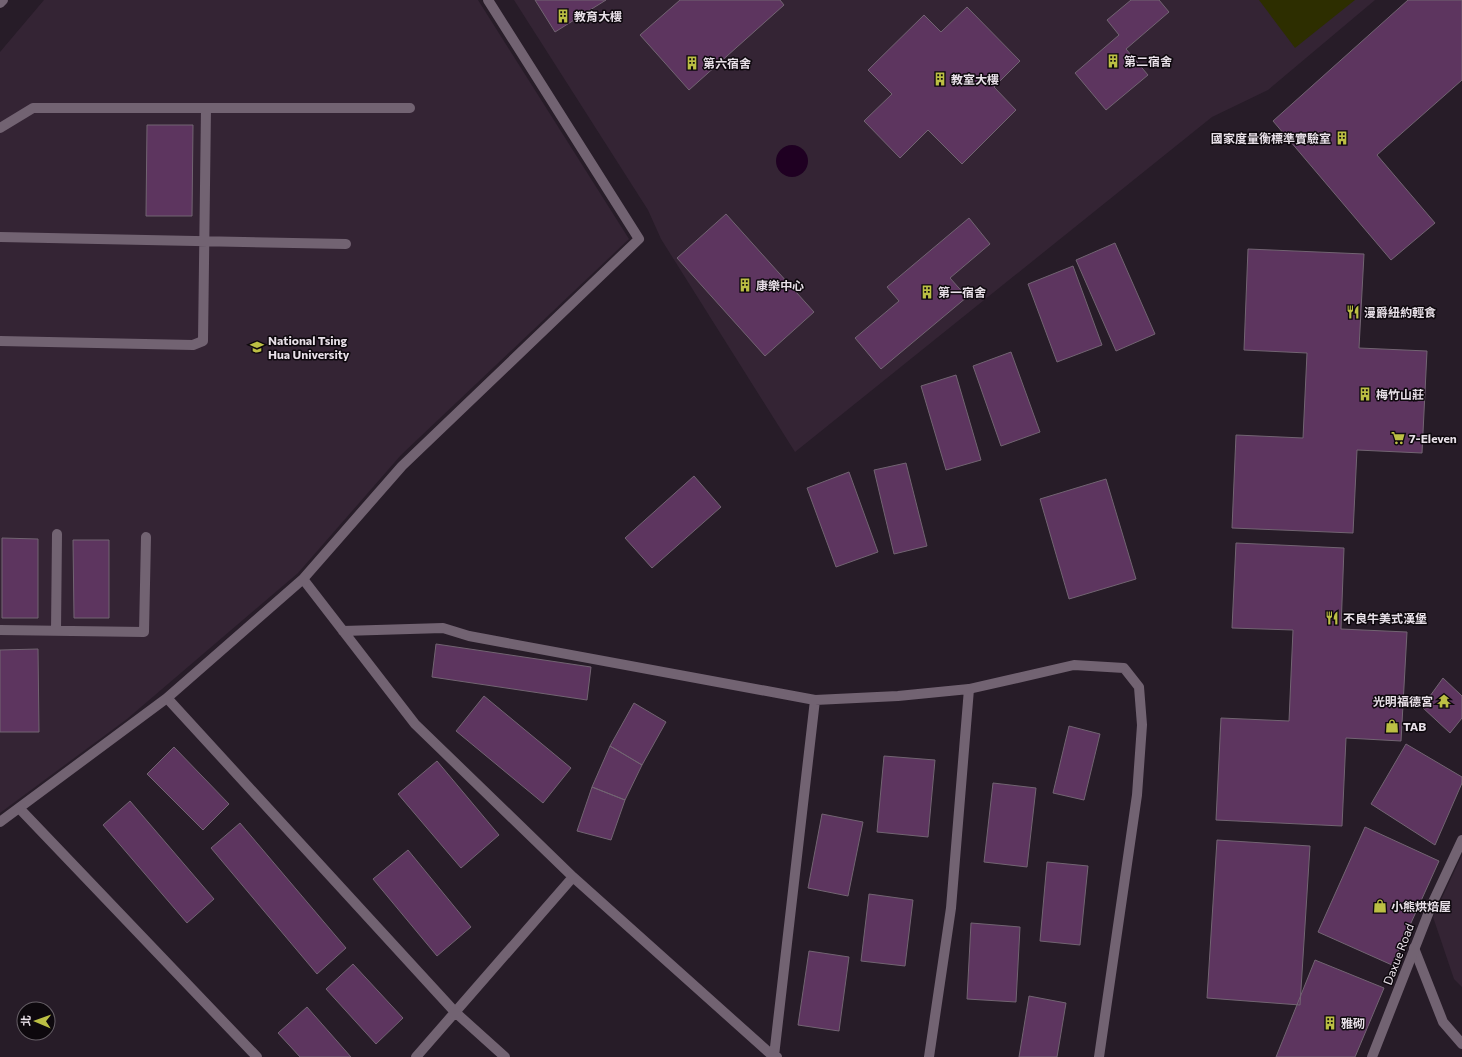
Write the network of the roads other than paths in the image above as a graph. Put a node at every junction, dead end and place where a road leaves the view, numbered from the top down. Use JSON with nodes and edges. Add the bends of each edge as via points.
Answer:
{"nodes":[{"id":1,"x":3,"y":0,"type":"edge"},
{"id":2,"x":488,"y":0,"type":"edge"},
{"id":3,"x":0,"y":3,"type":"edge"},
{"id":4,"x":206,"y":108,"type":"junction"},
{"id":5,"x":410,"y":108,"type":"dead end"},
{"id":6,"x":0,"y":128,"type":"edge"},
{"id":7,"x":0,"y":237,"type":"edge"},
{"id":8,"x":204,"y":241,"type":"junction"},
{"id":9,"x":346,"y":244,"type":"dead end"},
{"id":10,"x":0,"y":341,"type":"edge"},
{"id":11,"x":57,"y":534,"type":"dead end"},
{"id":12,"x":146,"y":537,"type":"dead end"},
{"id":13,"x":303,"y":579,"type":"junction"},
{"id":14,"x":0,"y":630,"type":"edge"},
{"id":15,"x":56,"y":631,"type":"junction"},
{"id":16,"x":343,"y":631,"type":"junction"},
{"id":17,"x":969,"y":689,"type":"junction"},
{"id":18,"x":167,"y":698,"type":"junction"},
{"id":19,"x":815,"y":700,"type":"junction"},
{"id":20,"x":19,"y":808,"type":"junction"},
{"id":21,"x":0,"y":822,"type":"edge"},
{"id":22,"x":1462,"y":840,"type":"edge"},
{"id":23,"x":573,"y":877,"type":"junction"},
{"id":24,"x":1414,"y":948,"type":"junction"},
{"id":25,"x":455,"y":1012,"type":"junction"},
{"id":26,"x":1462,"y":1044,"type":"edge"},
{"id":27,"x":257,"y":1057,"type":"edge"},
{"id":28,"x":416,"y":1057,"type":"edge"},
{"id":29,"x":505,"y":1057,"type":"edge"},
{"id":30,"x":775,"y":1057,"type":"edge"},
{"id":31,"x":929,"y":1057,"type":"edge"},
{"id":32,"x":1099,"y":1057,"type":"edge"},
{"id":33,"x":1372,"y":1057,"type":"edge"}],
"edges":[{"from":1,"to":3,"type":"street"},
{"from":2,"to":13,"type":"street","via":[[638,239],[402,466]]},
{"from":4,"to":5,"type":"street"},
{"from":4,"to":6,"type":"street","via":[[33,108]]},
{"from":4,"to":8,"type":"street"},
{"from":7,"to":8,"type":"street"},
{"from":8,"to":9,"type":"street"},
{"from":8,"to":10,"type":"street","via":[[204,341],[193,345]]},
{"from":11,"to":15,"type":"street"},
{"from":12,"to":15,"type":"street","via":[[144,632]]},
{"from":13,"to":16,"type":"street"},
{"from":13,"to":18,"type":"street"},
{"from":14,"to":15,"type":"street"},
{"from":16,"to":19,"type":"street","via":[[443,628],[469,636]]},
{"from":16,"to":23,"type":"street","via":[[415,724]]},
{"from":17,"to":19,"type":"street"},
{"from":17,"to":31,"type":"street","via":[[951,908]]},
{"from":17,"to":32,"type":"street","via":[[1074,665],[1124,668],[1139,687],[1142,725],[1137,794]]},
{"from":18,"to":20,"type":"street"},
{"from":18,"to":25,"type":"street"},
{"from":19,"to":30,"type":"street"},
{"from":20,"to":21,"type":"street"},
{"from":20,"to":27,"type":"street"},
{"from":22,"to":24,"type":"street","name":"Daxue Road"},
{"from":23,"to":25,"type":"street"},
{"from":23,"to":30,"type":"street"},
{"from":24,"to":26,"type":"street","via":[[1443,1022]]},
{"from":24,"to":33,"type":"street","name":"Daxue Road"},
{"from":25,"to":28,"type":"street"},
{"from":25,"to":29,"type":"street"}]}
